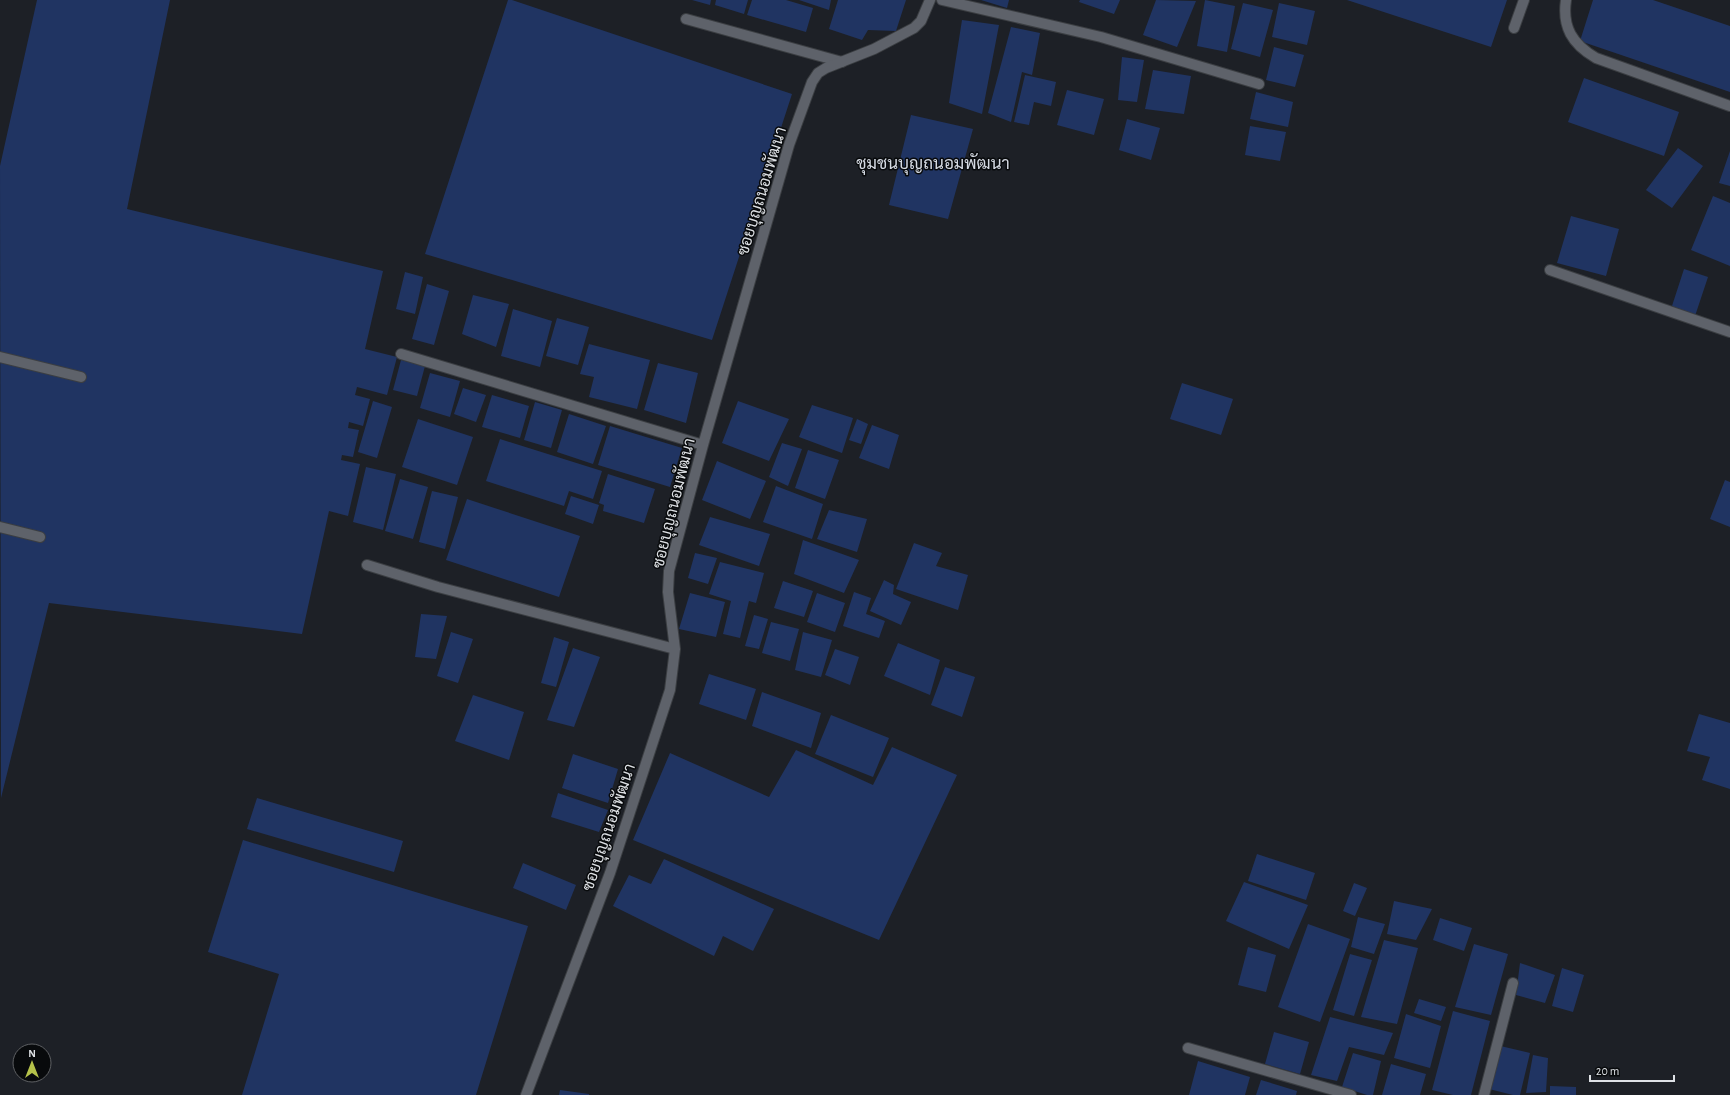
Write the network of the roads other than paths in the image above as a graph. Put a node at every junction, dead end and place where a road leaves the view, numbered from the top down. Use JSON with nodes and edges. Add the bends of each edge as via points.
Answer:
{"nodes":[{"id":1,"x":930,"y":0,"type":"edge"},
{"id":2,"x":942,"y":0,"type":"edge"},
{"id":3,"x":1524,"y":0,"type":"edge"},
{"id":4,"x":1566,"y":0,"type":"edge"},
{"id":5,"x":686,"y":19,"type":"dead end"},
{"id":6,"x":1514,"y":28,"type":"dead end"},
{"id":7,"x":842,"y":62,"type":"junction"},
{"id":8,"x":1259,"y":84,"type":"dead end"},
{"id":9,"x":1730,"y":106,"type":"edge"},
{"id":10,"x":1550,"y":270,"type":"dead end"},
{"id":11,"x":1730,"y":332,"type":"edge"},
{"id":12,"x":400,"y":354,"type":"dead end"},
{"id":13,"x":0,"y":357,"type":"edge"},
{"id":14,"x":81,"y":377,"type":"dead end"},
{"id":15,"x":702,"y":445,"type":"junction"},
{"id":16,"x":0,"y":527,"type":"edge"},
{"id":17,"x":40,"y":537,"type":"dead end"},
{"id":18,"x":367,"y":565,"type":"dead end"},
{"id":19,"x":675,"y":649,"type":"junction"},
{"id":20,"x":1513,"y":983,"type":"dead end"},
{"id":21,"x":1188,"y":1048,"type":"dead end"},
{"id":22,"x":526,"y":1095,"type":"edge"},
{"id":23,"x":1351,"y":1095,"type":"edge"},
{"id":24,"x":1484,"y":1095,"type":"edge"}],
"edges":[{"from":1,"to":7,"type":"street","name":"ซอยบุญถนอมพัฒนา","via":[[921,22],[914,28]]},
{"from":2,"to":8,"type":"street","via":[[1101,37]]},
{"from":3,"to":6,"type":"street"},
{"from":4,"to":9,"type":"street","via":[[1566,19],[1571,37],[1586,52],[1596,58]]},
{"from":5,"to":7,"type":"street"},
{"from":7,"to":15,"type":"street","name":"ซอยบุญถนอมพัฒนา","via":[[818,73],[812,82],[789,145]]},
{"from":10,"to":11,"type":"street"},
{"from":12,"to":15,"type":"street"},
{"from":13,"to":14,"type":"street"},
{"from":15,"to":19,"type":"street","name":"ซอยบุญถนอมพัฒนา","via":[[669,571],[668,592]]},
{"from":16,"to":17,"type":"street"},
{"from":18,"to":19,"type":"street","via":[[438,587]]},
{"from":19,"to":22,"type":"street","name":"ซอยบุญถนอมพัฒนา","via":[[670,690],[610,872]]},
{"from":20,"to":24,"type":"street"},
{"from":21,"to":23,"type":"street"}]}
